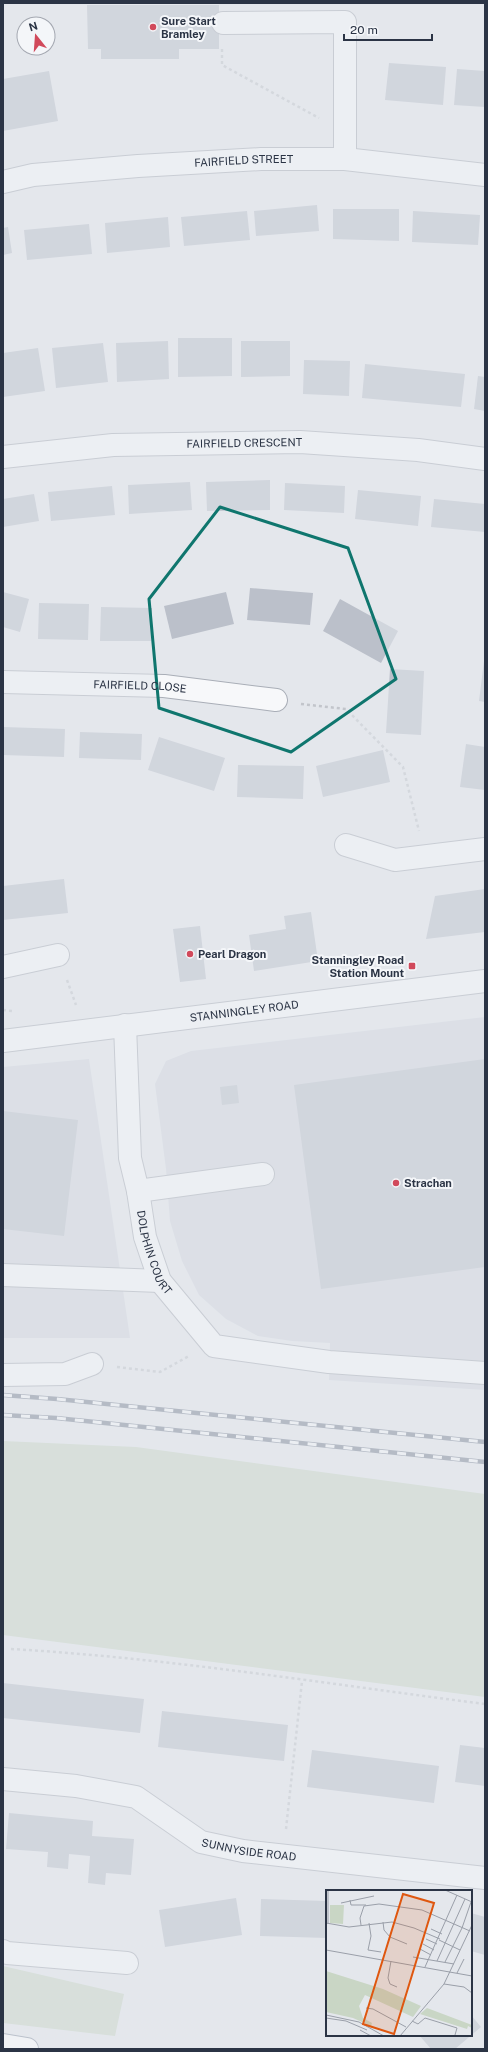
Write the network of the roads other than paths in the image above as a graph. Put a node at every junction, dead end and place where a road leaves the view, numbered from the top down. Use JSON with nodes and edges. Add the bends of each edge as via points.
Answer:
{"nodes":[{"id":1,"x":223,"y":23,"type":"road end"},
{"id":2,"x":345,"y":159,"type":"junction"},
{"id":3,"x":485,"y":174,"type":"edge"},
{"id":4,"x":3,"y":182,"type":"edge"},
{"id":5,"x":3,"y":457,"type":"edge"},
{"id":6,"x":485,"y":458,"type":"edge"},
{"id":7,"x":3,"y":682,"type":"edge"},
{"id":8,"x":276,"y":700,"type":"road end"},
{"id":9,"x":346,"y":845,"type":"dead end"},
{"id":10,"x":485,"y":849,"type":"edge"},
{"id":11,"x":58,"y":955,"type":"road end"},
{"id":12,"x":3,"y":967,"type":"edge"},
{"id":13,"x":485,"y":981,"type":"edge"},
{"id":14,"x":125,"y":1025,"type":"junction"},
{"id":15,"x":3,"y":1041,"type":"edge"},
{"id":16,"x":263,"y":1174,"type":"dead end"},
{"id":17,"x":138,"y":1191,"type":"junction"},
{"id":18,"x":3,"y":1276,"type":"edge"},
{"id":19,"x":160,"y":1281,"type":"junction"},
{"id":20,"x":92,"y":1364,"type":"road end"},
{"id":21,"x":485,"y":1373,"type":"edge"},
{"id":22,"x":3,"y":1374,"type":"edge"},
{"id":23,"x":3,"y":1779,"type":"edge"},
{"id":24,"x":485,"y":1878,"type":"edge"},
{"id":25,"x":3,"y":1951,"type":"edge"},
{"id":26,"x":127,"y":1962,"type":"dead end"},
{"id":27,"x":3,"y":2045,"type":"edge"},
{"id":28,"x":27,"y":2049,"type":"edge"}],
"edges":[{"from":1,"to":2,"type":"street","via":[[345,22]]},
{"from":2,"to":3,"type":"street","name":"FAIRFIELD STREET"},
{"from":2,"to":4,"type":"street","name":"FAIRFIELD STREET","via":[[261,159],[138,166],[34,175]]},
{"from":5,"to":6,"type":"street","name":"FAIRFIELD CRESCENT","via":[[112,445],[300,442],[418,450]]},
{"from":7,"to":8,"type":"street","name":"FAIRFIELD CLOSE","via":[[164,686]]},
{"from":9,"to":10,"type":"street","via":[[395,860]]},
{"from":11,"to":12,"type":"street"},
{"from":13,"to":14,"type":"street","name":"STANNINGLEY ROAD"},
{"from":14,"to":15,"type":"street","name":"STANNINGLEY ROAD"},
{"from":14,"to":17,"type":"street","name":"DOLPHIN COURT","via":[[130,1158]]},
{"from":16,"to":17,"type":"street"},
{"from":17,"to":19,"type":"street","name":"DOLPHIN COURT","via":[[145,1236]]},
{"from":18,"to":19,"type":"street"},
{"from":19,"to":21,"type":"street","name":"DOLPHIN COURT","via":[[214,1346],[329,1362]]},
{"from":20,"to":22,"type":"street","via":[[65,1374]]},
{"from":23,"to":24,"type":"street","name":"SUNNYSIDE ROAD","via":[[76,1786],[136,1797],[201,1842],[243,1851]]},
{"from":25,"to":26,"type":"street"},
{"from":27,"to":28,"type":"highway"}]}
